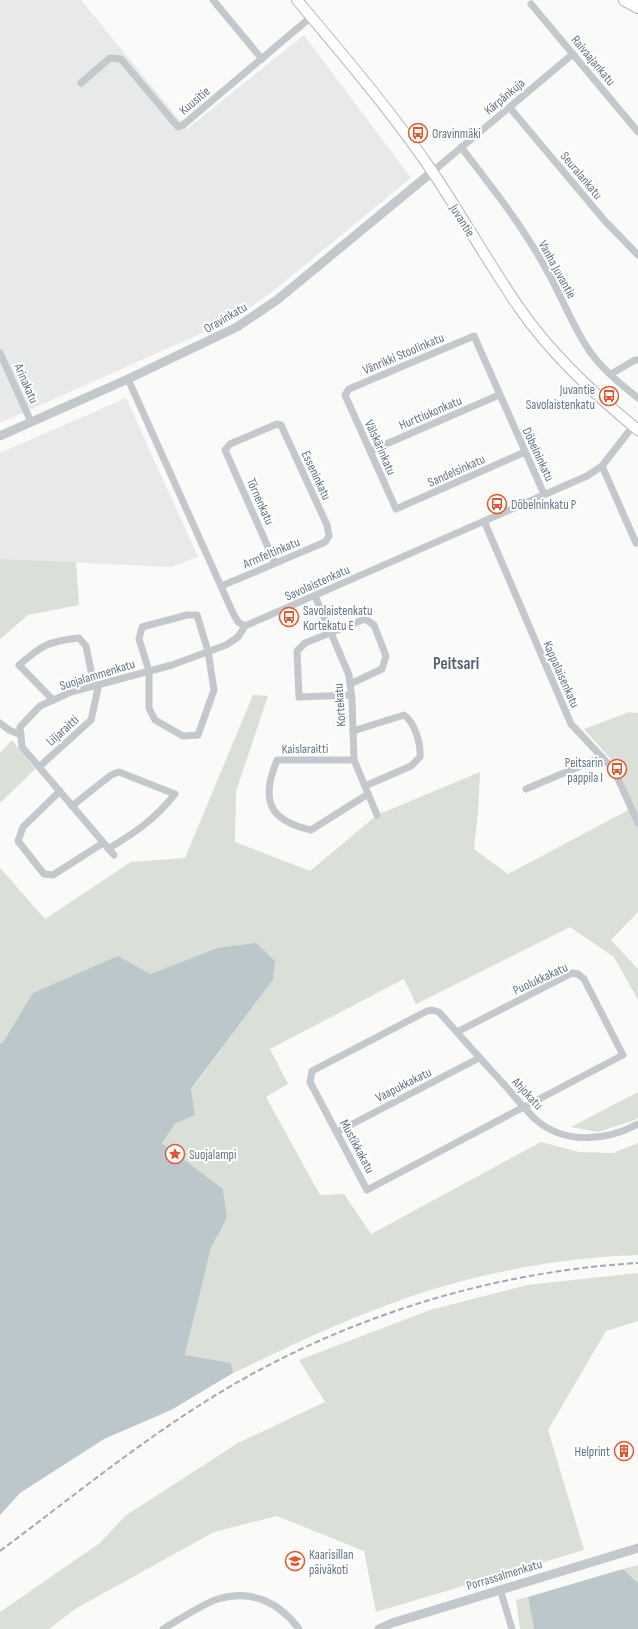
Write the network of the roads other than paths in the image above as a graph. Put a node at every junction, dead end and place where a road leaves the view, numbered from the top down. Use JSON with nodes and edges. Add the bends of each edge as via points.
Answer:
{"nodes":[{"id":1,"x":213,"y":0,"type":"edge"},
{"id":2,"x":297,"y":0,"type":"edge"},
{"id":3,"x":625,"y":0,"type":"edge"},
{"id":4,"x":531,"y":4,"type":"dead end"},
{"id":5,"x":638,"y":7,"type":"edge"},
{"id":6,"x":312,"y":17,"type":"junction"},
{"id":7,"x":573,"y":54,"type":"junction"},
{"id":8,"x":262,"y":59,"type":"junction"},
{"id":9,"x":81,"y":83,"type":"dead end"},
{"id":10,"x":510,"y":108,"type":"junction"},
{"id":11,"x":638,"y":132,"type":"edge"},
{"id":12,"x":461,"y":147,"type":"junction"},
{"id":13,"x":432,"y":172,"type":"junction"},
{"id":14,"x":638,"y":255,"type":"edge"},
{"id":15,"x":474,"y":336,"type":"joint"},
{"id":16,"x":0,"y":353,"type":"edge"},
{"id":17,"x":638,"y":360,"type":"edge"},
{"id":18,"x":611,"y":374,"type":"junction"},
{"id":19,"x":128,"y":379,"type":"junction"},
{"id":20,"x":499,"y":395,"type":"junction"},
{"id":21,"x":344,"y":396,"type":"joint"},
{"id":22,"x":638,"y":398,"type":"edge"},
{"id":23,"x":31,"y":422,"type":"junction"},
{"id":24,"x":636,"y":428,"type":"edge"},
{"id":25,"x":0,"y":436,"type":"edge"},
{"id":26,"x":225,"y":450,"type":"joint"},
{"id":27,"x":370,"y":451,"type":"junction"},
{"id":28,"x":525,"y":452,"type":"junction"},
{"id":29,"x":602,"y":466,"type":"junction"},
{"id":30,"x":544,"y":494,"type":"junction"},
{"id":31,"x":396,"y":509,"type":"joint"},
{"id":32,"x":484,"y":521,"type":"junction"},
{"id":33,"x":329,"y":536,"type":"joint"},
{"id":34,"x":636,"y":543,"type":"dead end"},
{"id":35,"x":275,"y":563,"type":"junction"},
{"id":36,"x":221,"y":586,"type":"junction"},
{"id":37,"x":315,"y":596,"type":"junction"},
{"id":38,"x":245,"y":626,"type":"junction"},
{"id":39,"x":330,"y":633,"type":"junction"},
{"id":40,"x":208,"y":652,"type":"junction"},
{"id":41,"x":149,"y":671,"type":"junction"},
{"id":42,"x":350,"y":684,"type":"junction"},
{"id":43,"x":97,"y":685,"type":"junction"},
{"id":44,"x":351,"y":695,"type":"junction"},
{"id":45,"x":53,"y":700,"type":"junction"},
{"id":46,"x":0,"y":723,"type":"edge"},
{"id":47,"x":353,"y":731,"type":"junction"},
{"id":48,"x":21,"y":735,"type":"junction"},
{"id":49,"x":602,"y":757,"type":"junction"},
{"id":50,"x":354,"y":760,"type":"junction"},
{"id":51,"x":39,"y":767,"type":"junction"},
{"id":52,"x":365,"y":786,"type":"junction"},
{"id":53,"x":526,"y":788,"type":"dead end"},
{"id":54,"x":60,"y":791,"type":"junction"},
{"id":55,"x":368,"y":794,"type":"junction"},
{"id":56,"x":72,"y":806,"type":"junction"},
{"id":57,"x":377,"y":815,"type":"dead end"},
{"id":58,"x":638,"y":823,"type":"edge"},
{"id":59,"x":106,"y":846,"type":"junction"},
{"id":60,"x":114,"y":855,"type":"dead end"},
{"id":61,"x":426,"y":1011,"type":"joint"},
{"id":62,"x":457,"y":1032,"type":"junction"},
{"id":63,"x":480,"y":1058,"type":"junction"},
{"id":64,"x":524,"y":1107,"type":"junction"},
{"id":65,"x":638,"y":1124,"type":"edge"},
{"id":66,"x":337,"y":1132,"type":"junction"},
{"id":67,"x":638,"y":1548,"type":"edge"},
{"id":68,"x":500,"y":1589,"type":"junction"},
{"id":69,"x":163,"y":1629,"type":"edge"},
{"id":70,"x":299,"y":1629,"type":"edge"},
{"id":71,"x":379,"y":1629,"type":"edge"},
{"id":72,"x":512,"y":1629,"type":"edge"}],
"edges":[{"from":1,"to":8,"type":"street"},
{"from":2,"to":6,"type":"main road","name":"Juvantie"},
{"from":3,"to":5,"type":"highway"},
{"from":4,"to":7,"type":"street","name":"Raivaajankatu"},
{"from":6,"to":8,"type":"street","name":"Kuusitie"},
{"from":6,"to":13,"type":"main road","name":"Juvantie","via":[[404,132]]},
{"from":7,"to":10,"type":"street","name":"Kärpänkuja"},
{"from":7,"to":11,"type":"street","name":"Raivaajankatu"},
{"from":8,"to":9,"type":"street","name":"Kuusitie","via":[[183,125],[178,126],[121,59],[110,58]]},
{"from":10,"to":12,"type":"street","name":"Kärpänkuja"},
{"from":10,"to":14,"type":"street","name":"Seuralankatu","via":[[605,221]]},
{"from":12,"to":13,"type":"street","name":"Kärpänkuja"},
{"from":12,"to":18,"type":"street","name":"Vanha Juvantie","via":[[524,233],[546,269],[584,344]]},
{"from":13,"to":19,"type":"street","name":"Oravinkatu","via":[[277,300],[237,327]]},
{"from":13,"to":24,"type":"main road","name":"Juvantie","via":[[503,284],[543,338],[598,395]]},
{"from":15,"to":20,"type":"street","name":"Döbelninkatu"},
{"from":15,"to":21,"type":"street","name":"Vänrikki Stoolinkatu","via":[[349,389]]},
{"from":16,"to":23,"type":"street","name":"Arinakatu"},
{"from":17,"to":18,"type":"street"},
{"from":18,"to":22,"type":"street","name":"Vanha Juvantie"},
{"from":19,"to":23,"type":"street","name":"Oravinkatu"},
{"from":19,"to":36,"type":"street"},
{"from":20,"to":27,"type":"street","name":"Hurttiukonkatu"},
{"from":20,"to":28,"type":"street","name":"Döbelninkatu"},
{"from":21,"to":27,"type":"street","name":"Välskärinkatu"},
{"from":23,"to":25,"type":"street","name":"Oravinkatu"},
{"from":24,"to":29,"type":"street","name":"Savolaistenkatu"},
{"from":26,"to":33,"type":"street","name":"Esseninkatu","via":[[230,444],[277,424],[281,425],[327,525]]},
{"from":26,"to":35,"type":"street","name":"Törnenkatu"},
{"from":27,"to":31,"type":"street","name":"Välskärinkatu"},
{"from":28,"to":30,"type":"street","name":"Döbelninkatu"},
{"from":28,"to":31,"type":"street","name":"Sandelsinkatu"},
{"from":29,"to":30,"type":"street","name":"Savolaistenkatu","via":[[588,476]]},
{"from":29,"to":34,"type":"street"},
{"from":30,"to":32,"type":"street","name":"Savolaistenkatu"},
{"from":32,"to":37,"type":"street","name":"Savolaistenkatu"},
{"from":32,"to":49,"type":"street","name":"Kappalaisenkatu","via":[[571,724]]},
{"from":33,"to":35,"type":"street","name":"Armfeltinkatu","via":[[325,542]]},
{"from":35,"to":36,"type":"street","name":"Armfeltinkatu"},
{"from":36,"to":38,"type":"street","via":[[238,622]]},
{"from":37,"to":38,"type":"street","name":"Savolaistenkatu"},
{"from":37,"to":39,"type":"street","name":"Kortekatu"},
{"from":38,"to":40,"type":"street","name":"Suojalammenkatu","via":[[238,637]]},
{"from":39,"to":42,"type":"street","name":"Kortekatu","via":[[349,675]]},
{"from":39,"to":42,"type":"street","via":[[365,619],[374,625],[386,656],[382,669]]},
{"from":39,"to":44,"type":"street","via":[[305,644],[297,651],[299,697]]},
{"from":40,"to":41,"type":"street","name":"Suojalammenkatu"},
{"from":40,"to":41,"type":"street","via":[[197,615],[187,615],[142,627],[139,639]]},
{"from":40,"to":41,"type":"street","via":[[214,690],[198,735],[183,736],[155,720],[149,708]]},
{"from":41,"to":43,"type":"street","name":"Suojalammenkatu"},
{"from":42,"to":44,"type":"street","name":"Kortekatu"},
{"from":43,"to":45,"type":"street","name":"Suojalammenkatu"},
{"from":43,"to":45,"type":"street","via":[[86,646],[80,638],[59,640],[38,648],[19,666]]},
{"from":43,"to":51,"type":"street","name":"Liljaraitti","via":[[91,720]]},
{"from":44,"to":47,"type":"street","name":"Kortekatu"},
{"from":45,"to":48,"type":"street","name":"Suojalammenkatu","via":[[40,706],[20,727]]},
{"from":46,"to":48,"type":"street"},
{"from":47,"to":50,"type":"street","name":"Kortekatu"},
{"from":47,"to":52,"type":"street","via":[[404,715],[410,719],[420,748],[420,757],[411,766]]},
{"from":48,"to":51,"type":"street","via":[[22,747]]},
{"from":49,"to":53,"type":"street"},
{"from":49,"to":58,"type":"street","name":"Kappalaisenkatu","via":[[614,770]]},
{"from":50,"to":52,"type":"street","name":"Kortekatu"},
{"from":50,"to":55,"type":"street","name":"Kaislaraitti","via":[[277,760],[270,778],[269,804],[274,813],[297,827],[311,830]]},
{"from":51,"to":54,"type":"street"},
{"from":52,"to":55,"type":"street","name":"Kortekatu"},
{"from":54,"to":56,"type":"street"},
{"from":54,"to":59,"type":"street","via":[[23,827],[18,841],[44,874],[53,875]]},
{"from":55,"to":57,"type":"street","name":"Kortekatu"},
{"from":56,"to":59,"type":"street"},
{"from":56,"to":59,"type":"street","via":[[111,775],[119,772],[175,794],[160,813],[138,831]]},
{"from":59,"to":60,"type":"street"},
{"from":61,"to":62,"type":"street","name":"Ahjokatu","via":[[439,1012]]},
{"from":61,"to":66,"type":"street","name":"Mustikkakatu","via":[[312,1071],[310,1082]]},
{"from":62,"to":63,"type":"street","name":"Ahjokatu"},
{"from":62,"to":64,"type":"street","name":"Puolukkakatu","via":[[572,973],[584,979],[623,1055]]},
{"from":63,"to":64,"type":"street","name":"Ahjokatu"},
{"from":63,"to":66,"type":"street","name":"Vaapukkakatu"},
{"from":64,"to":65,"type":"street","name":"Ahjokatu","via":[[545,1126],[572,1137],[600,1138],[618,1134]]},
{"from":64,"to":66,"type":"street","name":"Mustikkakatu","via":[[367,1190]]},
{"from":67,"to":68,"type":"street","name":"Porrassalmenkatu"},
{"from":68,"to":71,"type":"street","name":"Porrassalmenkatu"},
{"from":68,"to":72,"type":"street"},
{"from":69,"to":70,"type":"street","via":[[217,1599],[238,1595],[267,1600],[290,1618]]}]}
